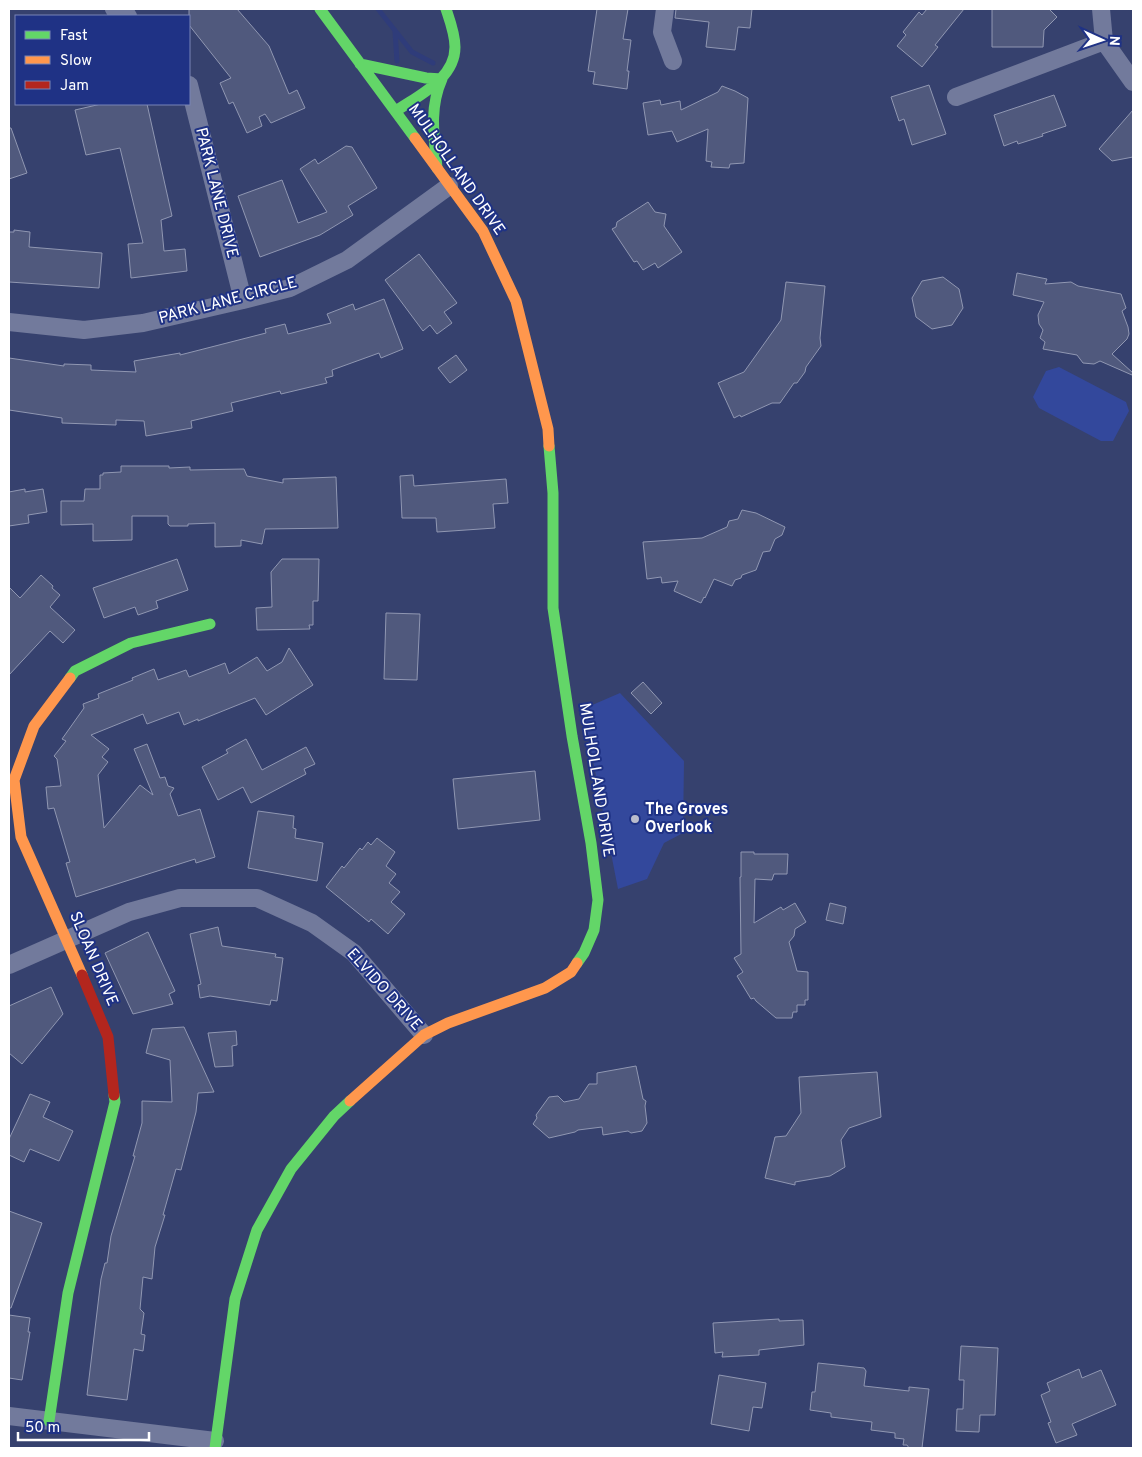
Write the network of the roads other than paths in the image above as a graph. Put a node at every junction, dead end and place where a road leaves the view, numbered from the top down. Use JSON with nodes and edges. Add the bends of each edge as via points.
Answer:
{"nodes":[{"id":1,"x":114,"y":9,"type":"edge"},
{"id":2,"x":320,"y":9,"type":"edge"},
{"id":3,"x":446,"y":9,"type":"edge"},
{"id":4,"x":665,"y":9,"type":"edge"},
{"id":5,"x":1101,"y":9,"type":"edge"},
{"id":6,"x":126,"y":15,"type":"edge"},
{"id":7,"x":1104,"y":40,"type":"junction"},
{"id":8,"x":673,"y":61,"type":"dead end"},
{"id":9,"x":360,"y":64,"type":"junction"},
{"id":10,"x":442,"y":79,"type":"junction"},
{"id":11,"x":1133,"y":82,"type":"edge"},
{"id":12,"x":190,"y":90,"type":"edge"},
{"id":13,"x":956,"y":97,"type":"dead end"},
{"id":14,"x":396,"y":111,"type":"junction"},
{"id":15,"x":437,"y":168,"type":"junction"},
{"id":16,"x":449,"y":186,"type":"junction"},
{"id":17,"x":243,"y":300,"type":"junction"},
{"id":18,"x":9,"y":322,"type":"edge"},
{"id":19,"x":210,"y":624,"type":"dead end"},
{"id":20,"x":67,"y":939,"type":"junction"},
{"id":21,"x":9,"y":965,"type":"edge"},
{"id":22,"x":424,"y":1035,"type":"junction"},
{"id":23,"x":9,"y":1416,"type":"edge"},
{"id":24,"x":50,"y":1420,"type":"junction"},
{"id":25,"x":215,"y":1445,"type":"edge"}],
"edges":[{"from":1,"to":6,"type":"street"},
{"from":2,"to":9,"type":"main road","name":"MULHOLLAND DRIVE"},
{"from":3,"to":10,"type":"main road","via":[[456,48],[455,57]]},
{"from":4,"to":8,"type":"street","via":[[662,32]]},
{"from":5,"to":7,"type":"street"},
{"from":7,"to":11,"type":"street"},
{"from":7,"to":13,"type":"street"},
{"from":9,"to":10,"type":"main road"},
{"from":9,"to":14,"type":"main road","name":"MULHOLLAND DRIVE"},
{"from":10,"to":14,"type":"main road"},
{"from":10,"to":15,"type":"main road","via":[[433,105]]},
{"from":12,"to":17,"type":"street","name":"PARK LANE DRIVE"},
{"from":14,"to":15,"type":"main road","name":"MULHOLLAND DRIVE"},
{"from":15,"to":16,"type":"main road","name":"MULHOLLAND DRIVE"},
{"from":16,"to":17,"type":"street","name":"PARK LANE CIRCLE","via":[[347,260],[290,288]]},
{"from":16,"to":22,"type":"main road","name":"MULHOLLAND DRIVE","via":[[483,231],[516,301],[548,429],[553,608],[598,900],[594,930],[571,972],[545,988]]},
{"from":17,"to":18,"type":"street","name":"PARK LANE CIRCLE","via":[[143,323],[84,330]]},
{"from":19,"to":20,"type":"main road","name":"SLOAN DRIVE","via":[[131,643],[75,671],[34,726],[14,780],[21,837]]},
{"from":20,"to":21,"type":"street","name":"ELVIDO DRIVE"},
{"from":20,"to":22,"type":"street","name":"ELVIDO DRIVE","via":[[129,912],[180,898],[257,898],[312,923],[354,953]]},
{"from":20,"to":24,"type":"main road","name":"SLOAN DRIVE","via":[[108,1037],[115,1102],[68,1293]]},
{"from":22,"to":25,"type":"main road","name":"MULHOLLAND DRIVE","via":[[334,1116],[291,1168],[257,1230],[235,1299]]},
{"from":23,"to":24,"type":"street"},
{"from":24,"to":25,"type":"street"}]}
